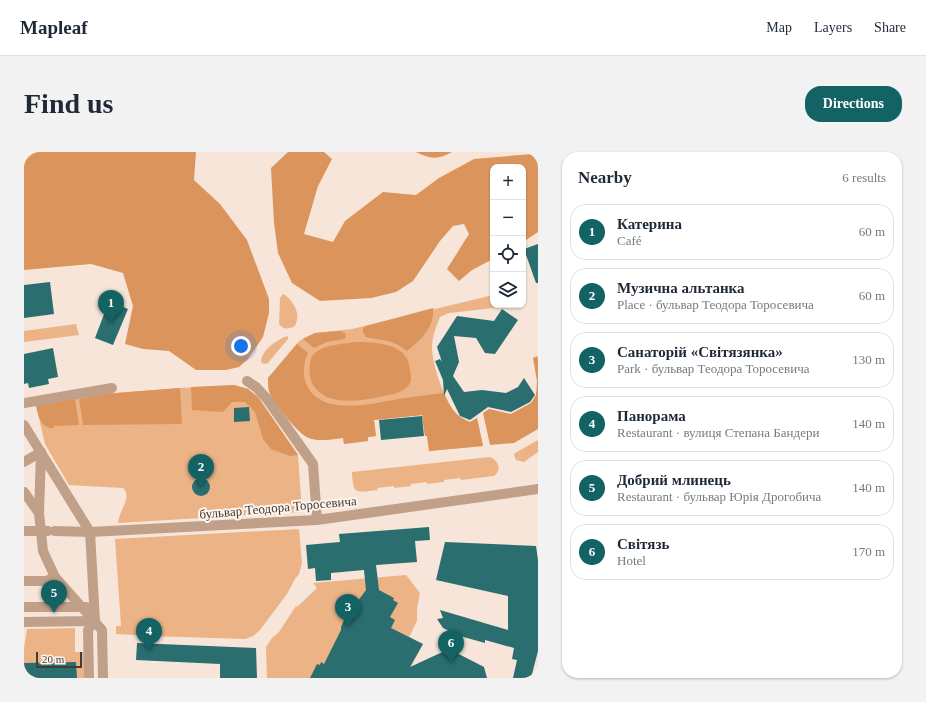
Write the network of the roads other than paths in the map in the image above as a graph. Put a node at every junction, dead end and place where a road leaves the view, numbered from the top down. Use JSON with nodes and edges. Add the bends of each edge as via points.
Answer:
{"nodes":[{"id":1,"x":247,"y":381,"type":"dead end"},
{"id":2,"x":112,"y":388,"type":"dead end"},
{"id":3,"x":24,"y":403,"type":"edge"},
{"id":4,"x":24,"y":425,"type":"edge"},
{"id":5,"x":41,"y":452,"type":"junction"},
{"id":6,"x":24,"y":462,"type":"edge"},
{"id":7,"x":538,"y":489,"type":"edge"},
{"id":8,"x":24,"y":492,"type":"edge"},
{"id":9,"x":39,"y":513,"type":"junction"},
{"id":10,"x":317,"y":520,"type":"junction"},
{"id":11,"x":24,"y":531,"type":"edge"},
{"id":12,"x":48,"y":531,"type":"junction"},
{"id":13,"x":90,"y":532,"type":"junction"},
{"id":14,"x":55,"y":577,"type":"junction"},
{"id":15,"x":24,"y":581,"type":"edge"},
{"id":16,"x":24,"y":607,"type":"edge"},
{"id":17,"x":57,"y":607,"type":"junction"},
{"id":18,"x":82,"y":607,"type":"junction"},
{"id":19,"x":94,"y":607,"type":"junction"},
{"id":20,"x":95,"y":621,"type":"junction"},
{"id":21,"x":24,"y":622,"type":"edge"},
{"id":22,"x":89,"y":678,"type":"edge"},
{"id":23,"x":103,"y":678,"type":"edge"}],
"edges":[{"from":1,"to":10,"type":"street","via":[[267,399],[313,464]]},
{"from":2,"to":3,"type":"street"},
{"from":4,"to":5,"type":"street"},
{"from":5,"to":6,"type":"street"},
{"from":5,"to":9,"type":"street"},
{"from":5,"to":13,"type":"street"},
{"from":7,"to":10,"type":"street","name":"бульвар Теодора Торосевича"},
{"from":8,"to":9,"type":"street"},
{"from":9,"to":12,"type":"street"},
{"from":10,"to":13,"type":"street","name":"бульвар Теодора Торосевича"},
{"from":11,"to":12,"type":"street","name":"бульвар Теодора Торосевича"},
{"from":12,"to":13,"type":"street","name":"бульвар Теодора Торосевича"},
{"from":12,"to":14,"type":"street","via":[[43,551]]},
{"from":13,"to":19,"type":"street"},
{"from":14,"to":15,"type":"street","via":[[46,581]]},
{"from":14,"to":17,"type":"street"},
{"from":14,"to":18,"type":"street"},
{"from":16,"to":17,"type":"street"},
{"from":17,"to":18,"type":"street"},
{"from":18,"to":19,"type":"street"},
{"from":18,"to":20,"type":"street"},
{"from":19,"to":20,"type":"street"},
{"from":20,"to":21,"type":"street"},
{"from":20,"to":22,"type":"street","via":[[88,630]]},
{"from":20,"to":23,"type":"street","via":[[102,630]]}]}
